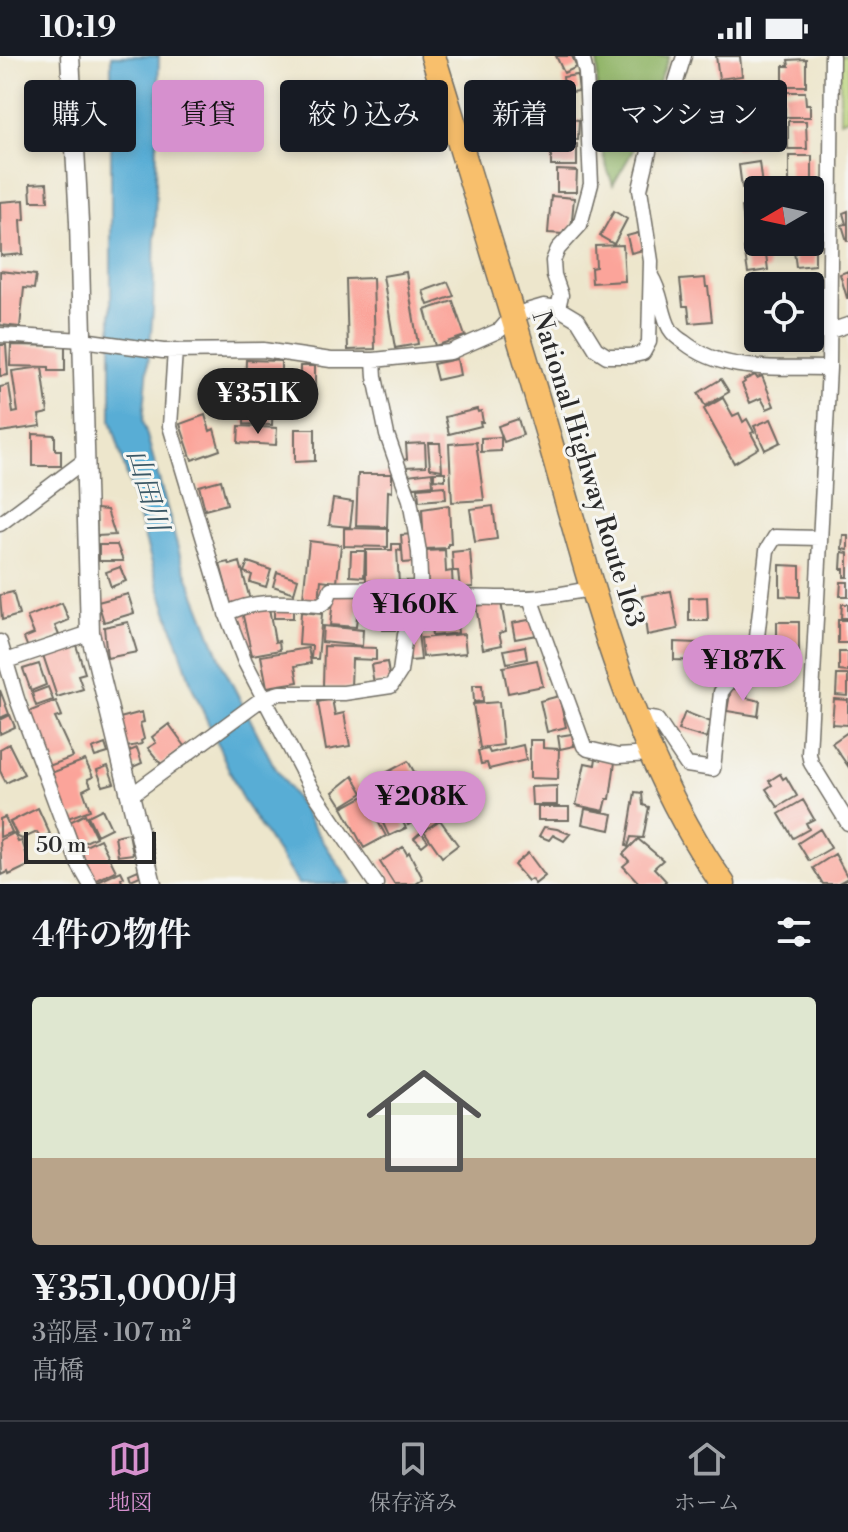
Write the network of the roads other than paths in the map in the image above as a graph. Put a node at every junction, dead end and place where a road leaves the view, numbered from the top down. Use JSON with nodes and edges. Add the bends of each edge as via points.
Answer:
{"nodes":[{"id":1,"x":70,"y":56,"type":"edge"},
{"id":2,"x":433,"y":56,"type":"edge"},
{"id":3,"x":582,"y":56,"type":"edge"},
{"id":4,"x":684,"y":56,"type":"edge"},
{"id":5,"x":832,"y":56,"type":"edge"},
{"id":6,"x":848,"y":184,"type":"edge"},
{"id":7,"x":831,"y":187,"type":"junction"},
{"id":8,"x":650,"y":275,"type":"junction"},
{"id":9,"x":558,"y":308,"type":"junction"},
{"id":10,"x":513,"y":315,"type":"junction"},
{"id":11,"x":848,"y":325,"type":"edge"},
{"id":12,"x":830,"y":331,"type":"junction"},
{"id":13,"x":0,"y":335,"type":"edge"},
{"id":14,"x":91,"y":341,"type":"junction"},
{"id":15,"x":169,"y":351,"type":"junction"},
{"id":16,"x":374,"y":360,"type":"junction"},
{"id":17,"x":829,"y":368,"type":"junction"},
{"id":18,"x":85,"y":460,"type":"junction"},
{"id":19,"x":0,"y":524,"type":"edge"},
{"id":20,"x":820,"y":538,"type":"junction"},
{"id":21,"x":592,"y":589,"type":"junction"},
{"id":22,"x":421,"y":595,"type":"junction"},
{"id":23,"x":530,"y":598,"type":"junction"},
{"id":24,"x":226,"y":614,"type":"junction"},
{"id":25,"x":90,"y":633,"type":"junction"},
{"id":26,"x":0,"y":642,"type":"edge"},
{"id":27,"x":4,"y":667,"type":"edge"},
{"id":28,"x":259,"y":701,"type":"junction"},
{"id":29,"x":637,"y":717,"type":"junction"},
{"id":30,"x":650,"y":754,"type":"junction"},
{"id":31,"x":130,"y":796,"type":"junction"},
{"id":32,"x":848,"y":823,"type":"edge"},
{"id":33,"x":149,"y":883,"type":"edge"},
{"id":34,"x":90,"y":884,"type":"edge"},
{"id":35,"x":376,"y":884,"type":"edge"},
{"id":36,"x":723,"y":884,"type":"edge"}],
"edges":[{"from":1,"to":14,"type":"street"},
{"from":2,"to":10,"type":"highway","name":"National Highway Route 163"},
{"from":3,"to":9,"type":"street","via":[[591,184],[580,225],[553,261],[561,295]]},
{"from":4,"to":8,"type":"street","via":[[653,135],[640,189]]},
{"from":5,"to":7,"type":"street"},
{"from":6,"to":7,"type":"street"},
{"from":7,"to":12,"type":"street"},
{"from":8,"to":9,"type":"street","via":[[649,342],[643,353],[601,353],[578,320]]},
{"from":8,"to":17,"type":"street","via":[[670,330],[708,358],[744,367]]},
{"from":9,"to":10,"type":"street","via":[[544,306]]},
{"from":10,"to":16,"type":"street","via":[[500,330],[450,352]]},
{"from":10,"to":21,"type":"highway","name":"National Highway Route 163"},
{"from":11,"to":12,"type":"street"},
{"from":12,"to":17,"type":"street"},
{"from":13,"to":14,"type":"street"},
{"from":14,"to":15,"type":"street"},
{"from":14,"to":18,"type":"street"},
{"from":15,"to":16,"type":"street","via":[[263,350]]},
{"from":15,"to":24,"type":"street","via":[[170,426]]},
{"from":16,"to":22,"type":"street","via":[[387,435],[410,500]]},
{"from":17,"to":20,"type":"street"},
{"from":18,"to":19,"type":"street"},
{"from":18,"to":25,"type":"street"},
{"from":20,"to":29,"type":"street","via":[[775,537],[767,550],[756,646],[721,692],[713,769],[687,765],[657,720]]},
{"from":20,"to":32,"type":"street","via":[[809,754]]},
{"from":21,"to":23,"type":"street"},
{"from":21,"to":29,"type":"highway","name":"National Highway Route 163"},
{"from":22,"to":23,"type":"street"},
{"from":22,"to":24,"type":"street","via":[[331,589],[320,605],[272,602]]},
{"from":22,"to":28,"type":"street","via":[[405,635],[400,672],[391,686],[344,693],[280,693]]},
{"from":23,"to":30,"type":"street","via":[[584,746],[618,756]]},
{"from":24,"to":28,"type":"street"},
{"from":25,"to":27,"type":"street"},
{"from":25,"to":31,"type":"street"},
{"from":26,"to":27,"type":"street"},
{"from":27,"to":34,"type":"street"},
{"from":28,"to":31,"type":"street"},
{"from":28,"to":35,"type":"street"},
{"from":29,"to":30,"type":"highway","name":"National Highway Route 163"},
{"from":30,"to":36,"type":"highway","name":"National Highway Route 163"},
{"from":31,"to":33,"type":"street"}]}
